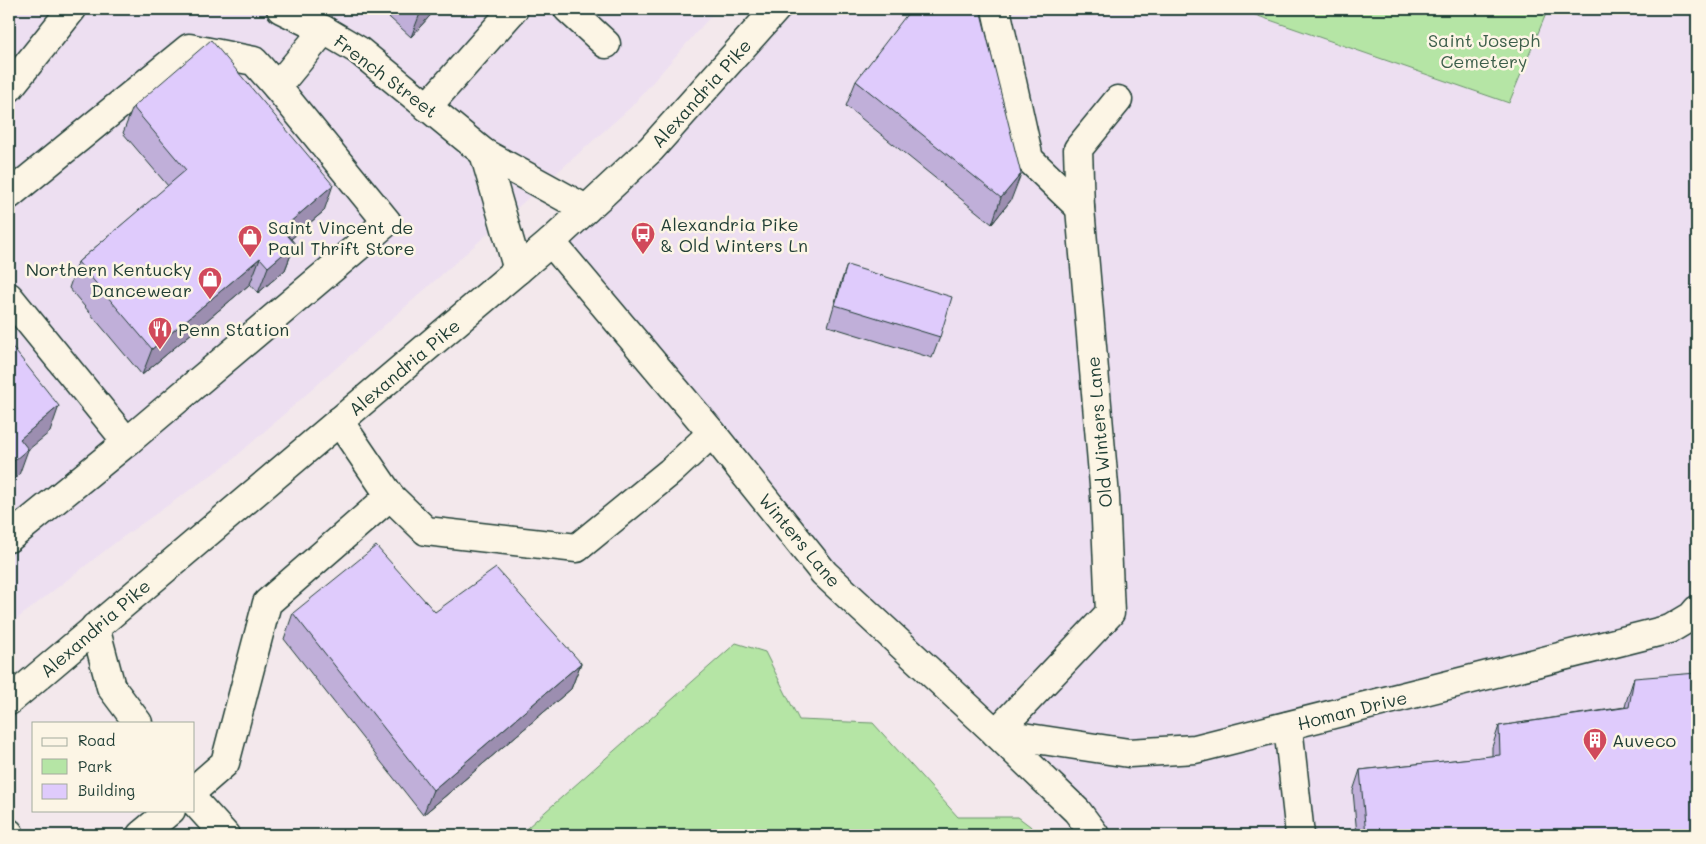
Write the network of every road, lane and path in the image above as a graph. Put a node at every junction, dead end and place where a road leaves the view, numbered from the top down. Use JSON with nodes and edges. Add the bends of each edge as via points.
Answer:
{"nodes":[{"id":1,"x":72,"y":9,"type":"edge"},
{"id":2,"x":281,"y":9,"type":"edge"},
{"id":3,"x":514,"y":9,"type":"edge"},
{"id":4,"x":568,"y":9,"type":"edge"},
{"id":5,"x":776,"y":9,"type":"edge"},
{"id":6,"x":996,"y":9,"type":"edge"},
{"id":7,"x":324,"y":30,"type":"junction"},
{"id":8,"x":606,"y":44,"type":"dead end"},
{"id":9,"x":277,"y":87,"type":"junction"},
{"id":10,"x":9,"y":88,"type":"edge"},
{"id":11,"x":1118,"y":100,"type":"dead end"},
{"id":12,"x":427,"y":107,"type":"junction"},
{"id":13,"x":484,"y":153,"type":"junction"},
{"id":14,"x":9,"y":195,"type":"edge"},
{"id":15,"x":1080,"y":208,"type":"junction"},
{"id":16,"x":586,"y":209,"type":"junction"},
{"id":17,"x":551,"y":242,"type":"junction"},
{"id":18,"x":518,"y":270,"type":"junction"},
{"id":19,"x":9,"y":297,"type":"edge"},
{"id":20,"x":340,"y":421,"type":"junction"},
{"id":21,"x":712,"y":433,"type":"junction"},
{"id":22,"x":127,"y":442,"type":"junction"},
{"id":23,"x":390,"y":496,"type":"junction"},
{"id":24,"x":9,"y":538,"type":"edge"},
{"id":25,"x":1697,"y":610,"type":"edge"},
{"id":26,"x":95,"y":627,"type":"junction"},
{"id":27,"x":9,"y":701,"type":"edge"},
{"id":28,"x":137,"y":722,"type":"edge"},
{"id":29,"x":1288,"y":726,"type":"junction"},
{"id":30,"x":996,"y":733,"type":"junction"},
{"id":31,"x":195,"y":789,"type":"edge"},
{"id":32,"x":195,"y":802,"type":"edge"},
{"id":33,"x":169,"y":812,"type":"edge"},
{"id":34,"x":141,"y":835,"type":"edge"},
{"id":35,"x":224,"y":835,"type":"edge"},
{"id":36,"x":1095,"y":835,"type":"edge"},
{"id":37,"x":1300,"y":835,"type":"edge"}],
"edges":[{"from":1,"to":10,"type":"main road"},
{"from":2,"to":7,"type":"main road","name":"French Street"},
{"from":3,"to":12,"type":"main road"},
{"from":4,"to":8,"type":"main road"},
{"from":5,"to":16,"type":"main road","name":"Alexandria Pike","via":[[652,149]]},
{"from":6,"to":15,"type":"main road","via":[[1028,159]]},
{"from":7,"to":9,"type":"main road"},
{"from":7,"to":12,"type":"main road","name":"French Street","via":[[358,50]]},
{"from":9,"to":14,"type":"main road","via":[[254,61],[189,48]]},
{"from":9,"to":22,"type":"main road","via":[[386,222]]},
{"from":11,"to":15,"type":"main road","name":"Old Winters Lane","via":[[1078,149]]},
{"from":12,"to":13,"type":"main road","name":"French Street"},
{"from":13,"to":16,"type":"main road","name":"French Street"},
{"from":13,"to":18,"type":"main road"},
{"from":15,"to":30,"type":"main road","name":"Old Winters Lane","via":[[1106,497],[1110,613]]},
{"from":16,"to":17,"type":"main road","name":"Alexandria Pike"},
{"from":17,"to":18,"type":"main road","name":"Alexandria Pike"},
{"from":17,"to":21,"type":"main road","name":"Winters Lane"},
{"from":18,"to":20,"type":"main road","name":"Alexandria Pike"},
{"from":19,"to":22,"type":"main road"},
{"from":20,"to":23,"type":"main road"},
{"from":20,"to":26,"type":"main road","name":"Alexandria Pike"},
{"from":21,"to":23,"type":"main road","via":[[577,548],[426,532]]},
{"from":21,"to":30,"type":"main road","name":"Winters Lane","via":[[824,573]]},
{"from":22,"to":24,"type":"main road"},
{"from":23,"to":31,"type":"main road","via":[[266,603],[225,763]]},
{"from":25,"to":29,"type":"main road","name":"Homan Drive","via":[[1670,630]]},
{"from":26,"to":27,"type":"main road","name":"Alexandria Pike"},
{"from":26,"to":28,"type":"main road","via":[[111,688]]},
{"from":29,"to":30,"type":"main road","name":"Homan Drive","via":[[1196,750],[1129,753]]},
{"from":29,"to":37,"type":"main road"},
{"from":30,"to":36,"type":"main road","name":"Winters Lane","via":[[1077,811]]},
{"from":32,"to":35,"type":"main road"},
{"from":33,"to":34,"type":"main road"}]}
